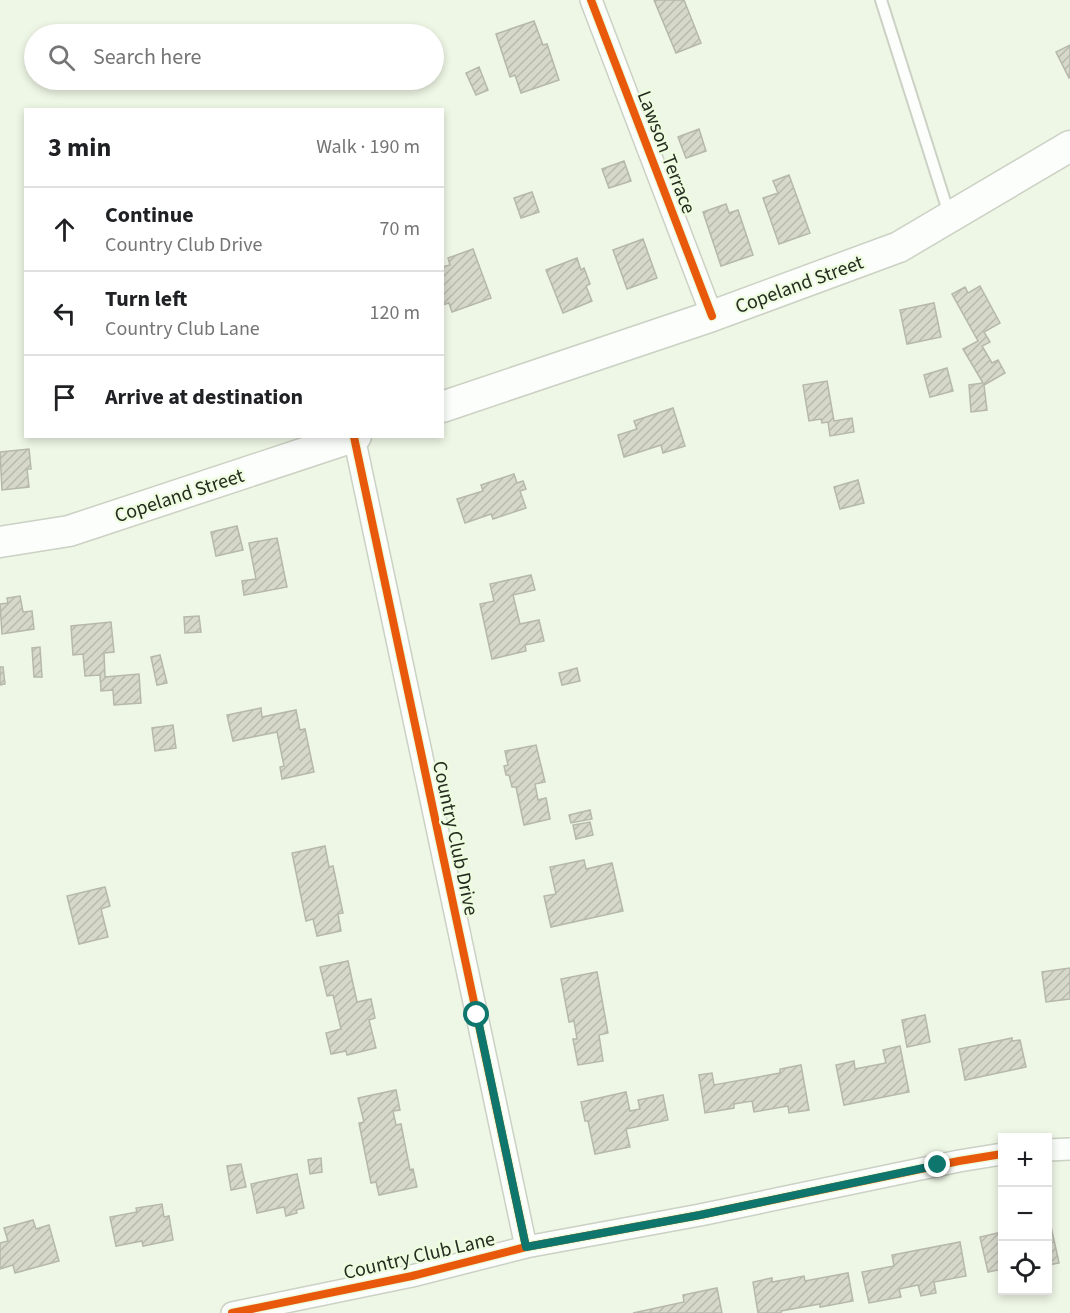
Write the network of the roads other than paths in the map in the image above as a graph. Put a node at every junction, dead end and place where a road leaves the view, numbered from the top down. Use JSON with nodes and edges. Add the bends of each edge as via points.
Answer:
{"nodes":[{"id":1,"x":591,"y":0,"type":"edge"},
{"id":2,"x":881,"y":0,"type":"edge"},
{"id":3,"x":1070,"y":146,"type":"edge"},
{"id":4,"x":950,"y":217,"type":"junction"},
{"id":5,"x":712,"y":316,"type":"junction"},
{"id":6,"x":444,"y":406,"type":"edge"},
{"id":7,"x":352,"y":438,"type":"edge"},
{"id":8,"x":355,"y":438,"type":"edge"},
{"id":9,"x":0,"y":542,"type":"edge"},
{"id":10,"x":1070,"y":1149,"type":"edge"},
{"id":11,"x":1052,"y":1150,"type":"edge"},
{"id":12,"x":998,"y":1155,"type":"edge"},
{"id":13,"x":526,"y":1247,"type":"junction"},
{"id":14,"x":232,"y":1313,"type":"edge"}],
"edges":[{"from":1,"to":5,"type":"street","name":"Lawson Terrace"},
{"from":2,"to":4,"type":"lane"},
{"from":3,"to":4,"type":"main road","name":"Copeland Street"},
{"from":4,"to":5,"type":"main road","name":"Copeland Street","via":[[899,247]]},
{"from":5,"to":6,"type":"main road","name":"Copeland Street"},
{"from":7,"to":9,"type":"main road","name":"Copeland Street","via":[[69,531]]},
{"from":8,"to":13,"type":"street","name":"Country Club Drive"},
{"from":10,"to":11,"type":"street"},
{"from":12,"to":13,"type":"street","name":"Country Club Lane"},
{"from":13,"to":14,"type":"street","name":"Country Club Lane","via":[[412,1276]]}]}
